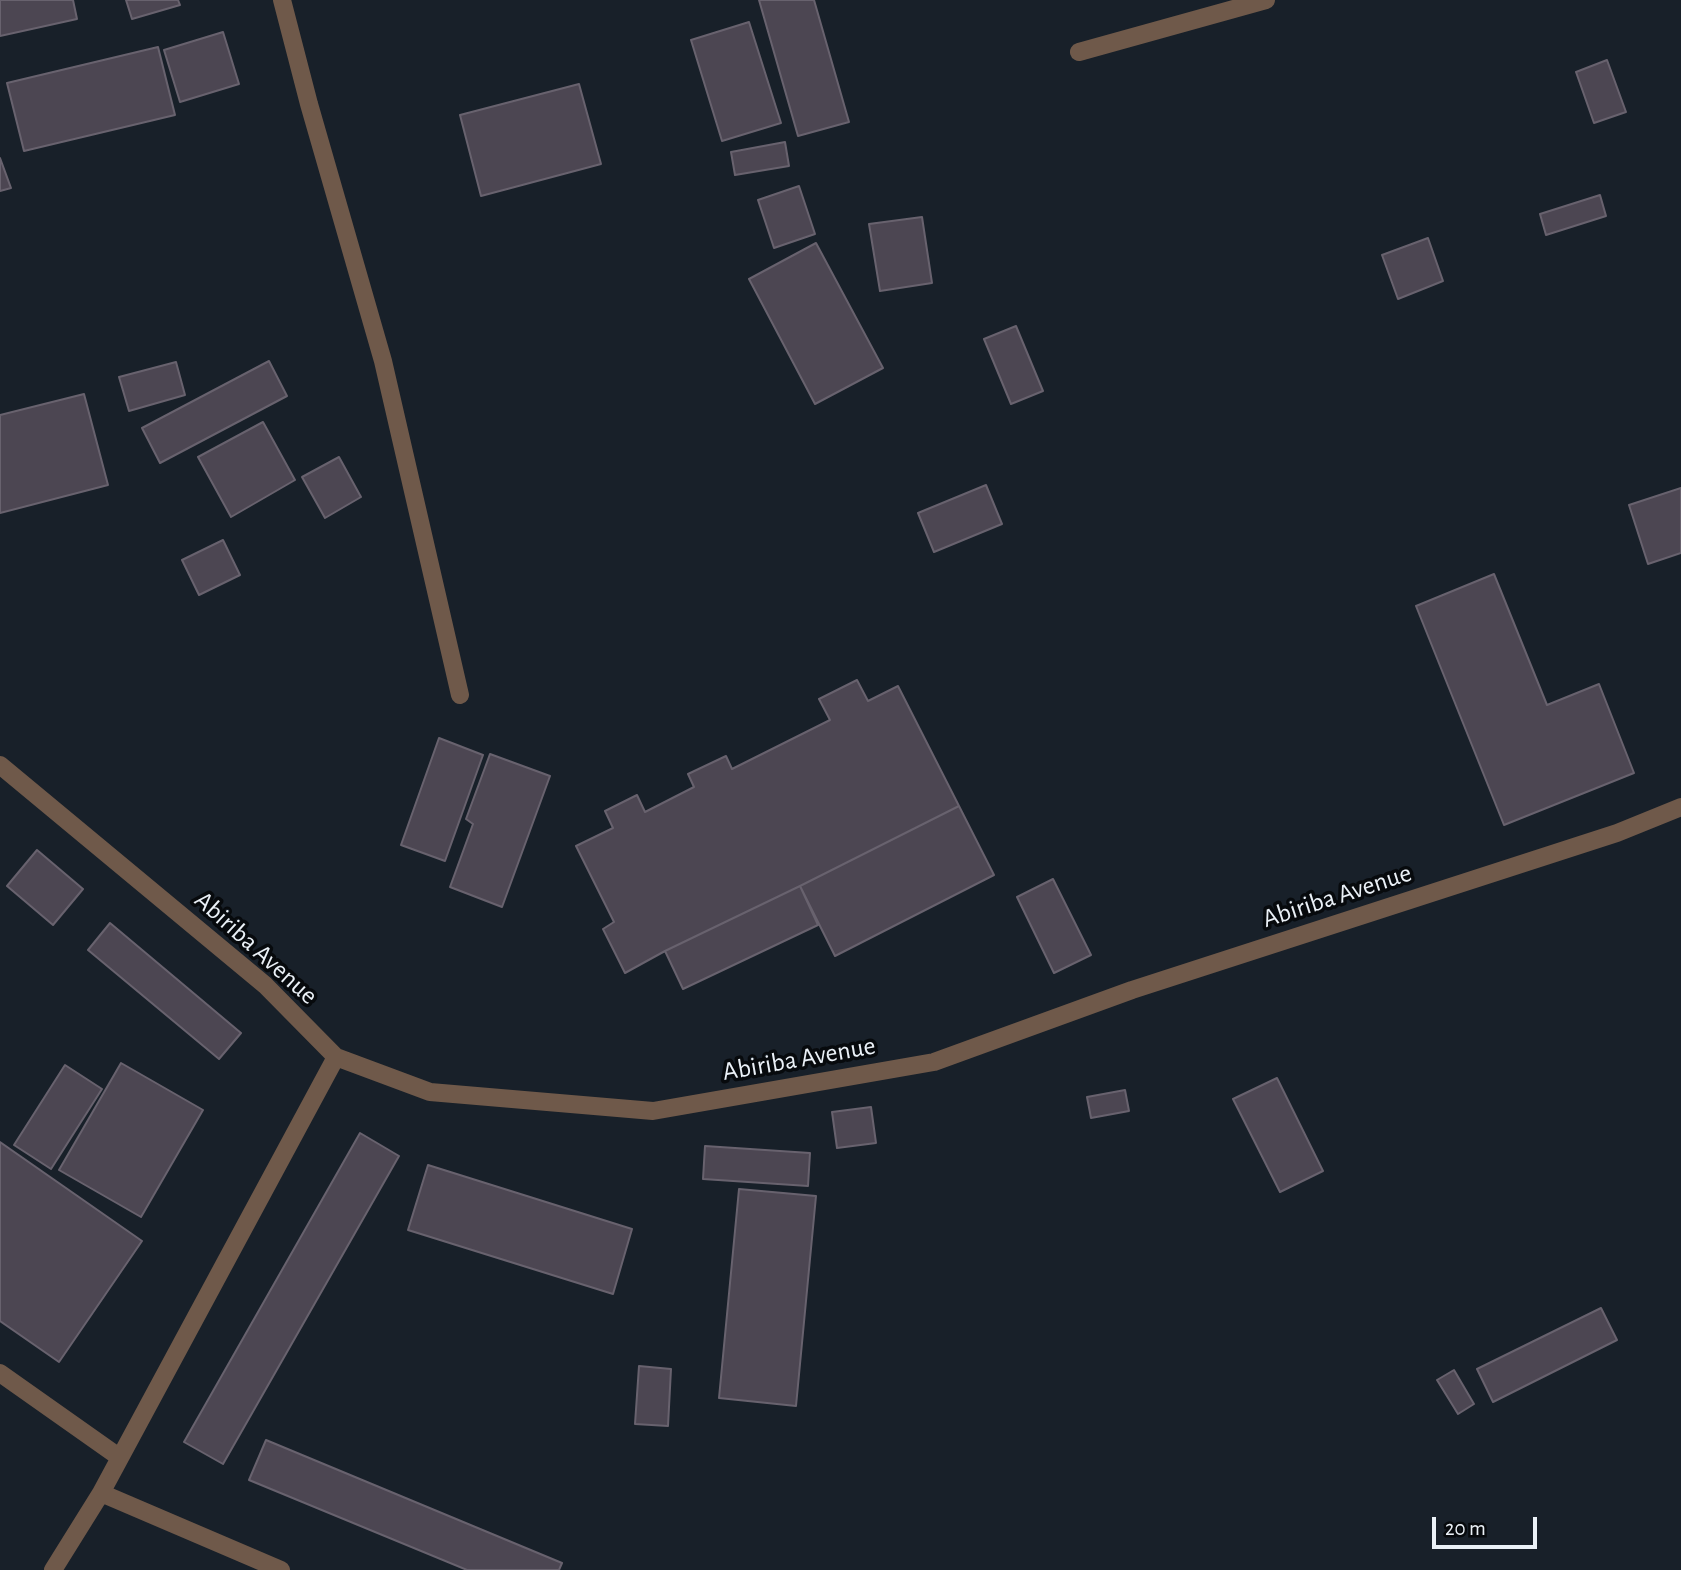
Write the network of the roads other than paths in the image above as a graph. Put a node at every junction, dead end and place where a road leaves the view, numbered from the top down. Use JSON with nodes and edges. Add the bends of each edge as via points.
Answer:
{"nodes":[{"id":1,"x":282,"y":0,"type":"edge"},
{"id":2,"x":1266,"y":0,"type":"edge"},
{"id":3,"x":1079,"y":52,"type":"dead end"},
{"id":4,"x":460,"y":695,"type":"dead end"},
{"id":5,"x":0,"y":765,"type":"edge"},
{"id":6,"x":1681,"y":807,"type":"edge"},
{"id":7,"x":336,"y":1057,"type":"junction"},
{"id":8,"x":0,"y":1373,"type":"edge"},
{"id":9,"x":118,"y":1457,"type":"junction"},
{"id":10,"x":101,"y":1493,"type":"junction"},
{"id":11,"x":53,"y":1570,"type":"edge"},
{"id":12,"x":281,"y":1570,"type":"edge"}],
"edges":[{"from":1,"to":4,"type":"street","via":[[383,361]]},
{"from":2,"to":3,"type":"street"},
{"from":5,"to":7,"type":"street","name":"Abiriba Avenue","via":[[265,985]]},
{"from":6,"to":7,"type":"street","name":"Abiriba Avenue","via":[[1617,833],[1132,990],[934,1062],[653,1111],[430,1092]]},
{"from":7,"to":9,"type":"street"},
{"from":8,"to":9,"type":"street"},
{"from":9,"to":10,"type":"street"},
{"from":10,"to":11,"type":"street"},
{"from":10,"to":12,"type":"street"}]}
